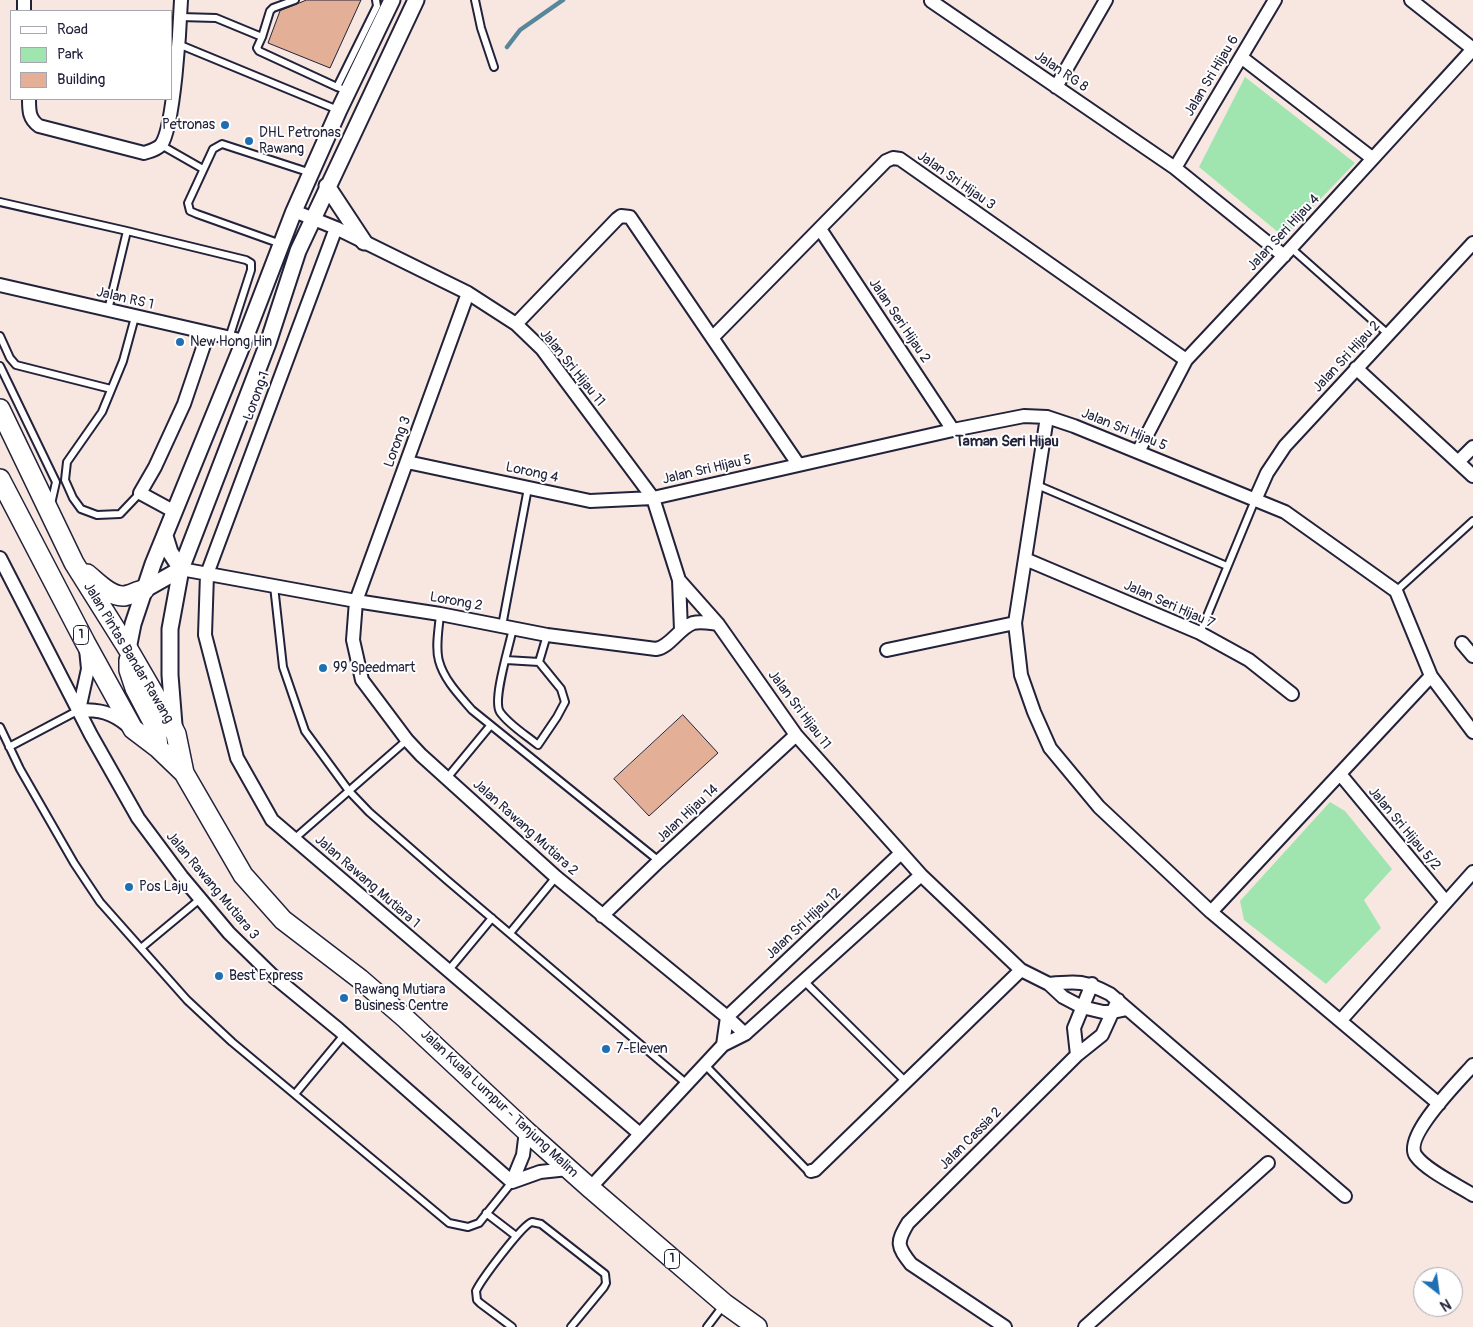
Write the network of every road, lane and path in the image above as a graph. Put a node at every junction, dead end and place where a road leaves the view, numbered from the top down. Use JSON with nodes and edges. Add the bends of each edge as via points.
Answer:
{"nodes":[{"id":1,"x":181,"y":0,"type":"edge"},
{"id":2,"x":295,"y":0,"type":"edge"},
{"id":3,"x":376,"y":0,"type":"edge"},
{"id":4,"x":392,"y":0,"type":"edge"},
{"id":5,"x":416,"y":0,"type":"edge"},
{"id":6,"x":475,"y":0,"type":"edge"},
{"id":7,"x":1106,"y":0,"type":"edge"},
{"id":8,"x":1275,"y":0,"type":"edge"},
{"id":9,"x":1410,"y":0,"type":"edge"},
{"id":10,"x":931,"y":1,"type":"edge"},
{"id":11,"x":180,"y":17,"type":"junction"},
{"id":12,"x":262,"y":37,"type":"junction"},
{"id":13,"x":178,"y":44,"type":"junction"},
{"id":14,"x":1473,"y":49,"type":"edge"},
{"id":15,"x":1241,"y":58,"type":"junction"},
{"id":16,"x":494,"y":67,"type":"dead end"},
{"id":17,"x":1056,"y":87,"type":"junction"},
{"id":18,"x":343,"y":89,"type":"junction"},
{"id":19,"x":172,"y":92,"type":"edge"},
{"id":20,"x":29,"y":100,"type":"edge"},
{"id":21,"x":171,"y":100,"type":"edge"},
{"id":22,"x":339,"y":110,"type":"junction"},
{"id":23,"x":161,"y":144,"type":"junction"},
{"id":24,"x":1372,"y":158,"type":"junction"},
{"id":25,"x":1175,"y":168,"type":"junction"},
{"id":26,"x":203,"y":170,"type":"junction"},
{"id":27,"x":311,"y":173,"type":"junction"},
{"id":28,"x":327,"y":186,"type":"junction"},
{"id":29,"x":0,"y":202,"type":"edge"},
{"id":30,"x":294,"y":211,"type":"junction"},
{"id":31,"x":312,"y":219,"type":"junction"},
{"id":32,"x":336,"y":228,"type":"junction"},
{"id":33,"x":820,"y":229,"type":"junction"},
{"id":34,"x":127,"y":231,"type":"junction"},
{"id":35,"x":364,"y":242,"type":"junction"},
{"id":36,"x":1473,"y":243,"type":"edge"},
{"id":37,"x":281,"y":244,"type":"junction"},
{"id":38,"x":1288,"y":252,"type":"junction"},
{"id":39,"x":0,"y":286,"type":"edge"},
{"id":40,"x":468,"y":293,"type":"junction"},
{"id":41,"x":108,"y":310,"type":"junction"},
{"id":42,"x":135,"y":317,"type":"junction"},
{"id":43,"x":516,"y":324,"type":"junction"},
{"id":44,"x":208,"y":333,"type":"junction"},
{"id":45,"x":1388,"y":334,"type":"junction"},
{"id":46,"x":0,"y":336,"type":"edge"},
{"id":47,"x":229,"y":338,"type":"junction"},
{"id":48,"x":713,"y":338,"type":"junction"},
{"id":49,"x":244,"y":341,"type":"junction"},
{"id":50,"x":1186,"y":360,"type":"junction"},
{"id":51,"x":0,"y":366,"type":"edge"},
{"id":52,"x":1356,"y":368,"type":"junction"},
{"id":53,"x":111,"y":389,"type":"junction"},
{"id":54,"x":0,"y":409,"type":"edge"},
{"id":55,"x":1047,"y":417,"type":"junction"},
{"id":56,"x":953,"y":430,"type":"junction"},
{"id":57,"x":1473,"y":447,"type":"edge"},
{"id":58,"x":1138,"y":452,"type":"junction"},
{"id":59,"x":1458,"y":461,"type":"junction"},
{"id":60,"x":406,"y":462,"type":"junction"},
{"id":61,"x":798,"y":464,"type":"junction"},
{"id":62,"x":1473,"y":476,"type":"edge"},
{"id":63,"x":0,"y":479,"type":"edge"},
{"id":64,"x":1036,"y":485,"type":"junction"},
{"id":65,"x":528,"y":488,"type":"junction"},
{"id":66,"x":140,"y":494,"type":"junction"},
{"id":67,"x":654,"y":498,"type":"junction"},
{"id":68,"x":1255,"y":500,"type":"junction"},
{"id":69,"x":50,"y":512,"type":"junction"},
{"id":70,"x":175,"y":512,"type":"junction"},
{"id":71,"x":1473,"y":521,"type":"edge"},
{"id":72,"x":165,"y":536,"type":"junction"},
{"id":73,"x":0,"y":558,"type":"edge"},
{"id":74,"x":1025,"y":559,"type":"junction"},
{"id":75,"x":74,"y":563,"type":"junction"},
{"id":76,"x":1227,"y":566,"type":"junction"},
{"id":77,"x":182,"y":569,"type":"junction"},
{"id":78,"x":207,"y":574,"type":"junction"},
{"id":79,"x":680,"y":580,"type":"junction"},
{"id":80,"x":274,"y":586,"type":"junction"},
{"id":81,"x":144,"y":590,"type":"junction"},
{"id":82,"x":1396,"y":591,"type":"junction"},
{"id":83,"x":356,"y":601,"type":"junction"},
{"id":84,"x":440,"y":614,"type":"junction"},
{"id":85,"x":1015,"y":623,"type":"junction"},
{"id":86,"x":718,"y":624,"type":"junction"},
{"id":87,"x":508,"y":627,"type":"junction"},
{"id":88,"x":681,"y":630,"type":"junction"},
{"id":89,"x":1200,"y":633,"type":"junction"},
{"id":90,"x":546,"y":635,"type":"junction"},
{"id":91,"x":85,"y":642,"type":"junction"},
{"id":92,"x":1462,"y":643,"type":"dead end"},
{"id":93,"x":128,"y":649,"type":"junction"},
{"id":94,"x":887,"y":650,"type":"dead end"},
{"id":95,"x":1473,"y":656,"type":"edge"},
{"id":96,"x":506,"y":660,"type":"junction"},
{"id":97,"x":539,"y":662,"type":"junction"},
{"id":98,"x":1431,"y":676,"type":"junction"},
{"id":99,"x":1292,"y":694,"type":"dead end"},
{"id":100,"x":79,"y":710,"type":"junction"},
{"id":101,"x":490,"y":726,"type":"junction"},
{"id":102,"x":0,"y":727,"type":"edge"},
{"id":103,"x":133,"y":730,"type":"junction"},
{"id":104,"x":1473,"y":732,"type":"edge"},
{"id":105,"x":176,"y":734,"type":"junction"},
{"id":106,"x":796,"y":735,"type":"junction"},
{"id":107,"x":407,"y":740,"type":"junction"},
{"id":108,"x":9,"y":747,"type":"junction"},
{"id":109,"x":158,"y":748,"type":"junction"},
{"id":110,"x":184,"y":773,"type":"junction"},
{"id":111,"x":1340,"y":774,"type":"junction"},
{"id":112,"x":447,"y":778,"type":"junction"},
{"id":113,"x":349,"y":791,"type":"junction"},
{"id":114,"x":294,"y":839,"type":"junction"},
{"id":115,"x":901,"y":853,"type":"junction"},
{"id":116,"x":659,"y":861,"type":"junction"},
{"id":117,"x":1473,"y":872,"type":"edge"},
{"id":118,"x":921,"y":875,"type":"junction"},
{"id":119,"x":556,"y":877,"type":"junction"},
{"id":120,"x":200,"y":899,"type":"junction"},
{"id":121,"x":1446,"y":902,"type":"junction"},
{"id":122,"x":1211,"y":912,"type":"junction"},
{"id":123,"x":602,"y":916,"type":"junction"},
{"id":124,"x":492,"y":918,"type":"junction"},
{"id":125,"x":510,"y":933,"type":"junction"},
{"id":126,"x":141,"y":948,"type":"junction"},
{"id":127,"x":1021,"y":970,"type":"junction"},
{"id":128,"x":448,"y":971,"type":"junction"},
{"id":129,"x":804,"y":981,"type":"junction"},
{"id":130,"x":1050,"y":984,"type":"junction"},
{"id":131,"x":1092,"y":984,"type":"junction"},
{"id":132,"x":1123,"y":1005,"type":"junction"},
{"id":133,"x":1082,"y":1007,"type":"junction"},
{"id":134,"x":1113,"y":1012,"type":"junction"},
{"id":135,"x":727,"y":1017,"type":"junction"},
{"id":136,"x":1341,"y":1020,"type":"junction"},
{"id":137,"x":344,"y":1034,"type":"junction"},
{"id":138,"x":745,"y":1034,"type":"junction"},
{"id":139,"x":723,"y":1045,"type":"junction"},
{"id":140,"x":1077,"y":1055,"type":"junction"},
{"id":141,"x":705,"y":1065,"type":"junction"},
{"id":142,"x":1473,"y":1065,"type":"edge"},
{"id":143,"x":906,"y":1082,"type":"junction"},
{"id":144,"x":687,"y":1084,"type":"junction"},
{"id":145,"x":296,"y":1094,"type":"junction"},
{"id":146,"x":1439,"y":1104,"type":"junction"},
{"id":147,"x":526,"y":1131,"type":"junction"},
{"id":148,"x":640,"y":1134,"type":"junction"},
{"id":149,"x":1268,"y":1163,"type":"dead end"},
{"id":150,"x":568,"y":1168,"type":"junction"},
{"id":151,"x":811,"y":1171,"type":"joint"},
{"id":152,"x":512,"y":1182,"type":"junction"},
{"id":153,"x":590,"y":1188,"type":"junction"},
{"id":154,"x":1473,"y":1195,"type":"edge"},
{"id":155,"x":1345,"y":1196,"type":"dead end"},
{"id":156,"x":486,"y":1213,"type":"junction"},
{"id":157,"x":516,"y":1236,"type":"junction"},
{"id":158,"x":724,"y":1304,"type":"junction"},
{"id":159,"x":512,"y":1327,"type":"edge"},
{"id":160,"x":571,"y":1327,"type":"edge"},
{"id":161,"x":707,"y":1327,"type":"edge"},
{"id":162,"x":757,"y":1327,"type":"edge"},
{"id":163,"x":1005,"y":1327,"type":"edge"},
{"id":164,"x":1085,"y":1327,"type":"edge"}],
"edges":[{"from":1,"to":11,"type":"street"},
{"from":2,"to":12,"type":"lane","via":[[270,11]]},
{"from":3,"to":18,"type":"lane","via":[[377,6]]},
{"from":4,"to":18,"type":"street"},
{"from":5,"to":28,"type":"street"},
{"from":6,"to":16,"type":"lane"},
{"from":7,"to":17,"type":"street"},
{"from":8,"to":15,"type":"street","name":"Jalan Sri Hijau 6"},
{"from":9,"to":14,"type":"street"},
{"from":10,"to":17,"type":"street","name":"Jalan RG 8"},
{"from":11,"to":12,"type":"lane","via":[[216,18]]},
{"from":11,"to":13,"type":"street"},
{"from":12,"to":18,"type":"lane","via":[[257,48],[259,51]]},
{"from":13,"to":19,"type":"street"},
{"from":13,"to":22,"type":"lane"},
{"from":14,"to":24,"type":"street","name":"Jalan Seri Hijau 4"},
{"from":15,"to":24,"type":"street"},
{"from":15,"to":25,"type":"street","name":"Jalan Sri Hijau 6"},
{"from":17,"to":25,"type":"street","name":"Jalan RG 8"},
{"from":18,"to":22,"type":"street"},
{"from":20,"to":23,"type":"street","via":[[29,112],[33,122],[39,126],[144,153]]},
{"from":21,"to":23,"type":"street"},
{"from":22,"to":27,"type":"street"},
{"from":23,"to":26,"type":"lane"},
{"from":24,"to":38,"type":"street","name":"Jalan Seri Hijau 4"},
{"from":25,"to":38,"type":"street","name":"Jalan RG 8"},
{"from":26,"to":27,"type":"lane","via":[[213,149],[222,144]]},
{"from":26,"to":37,"type":"lane","via":[[188,202],[190,211]]},
{"from":27,"to":30,"type":"street"},
{"from":28,"to":31,"type":"street"},
{"from":28,"to":35,"type":"street"},
{"from":29,"to":34,"type":"lane"},
{"from":30,"to":31,"type":"street","name":"Jalan Sri Hijau 11"},
{"from":30,"to":37,"type":"street"},
{"from":31,"to":32,"type":"street","name":"Jalan Sri Hijau 11"},
{"from":31,"to":77,"type":"street"},
{"from":32,"to":35,"type":"street","name":"Jalan Sri Hijau 11"},
{"from":32,"to":78,"type":"street","name":"Lorong 1"},
{"from":33,"to":48,"type":"street","name":"Jalan Sri Hijau 3"},
{"from":33,"to":50,"type":"street","name":"Jalan Sri Hijau 3","via":[[886,161],[897,158]]},
{"from":33,"to":56,"type":"street","name":"Jalan Seri Hijau 2"},
{"from":34,"to":41,"type":"lane"},
{"from":34,"to":47,"type":"lane","via":[[251,263]]},
{"from":35,"to":40,"type":"street","name":"Jalan Sri Hijau 11"},
{"from":36,"to":45,"type":"street","name":"Jalan Sri Hijau 2"},
{"from":37,"to":49,"type":"street"},
{"from":38,"to":45,"type":"lane"},
{"from":38,"to":50,"type":"street","name":"Jalan Seri Hijau 4"},
{"from":39,"to":41,"type":"street","name":"Jalan RS 1"},
{"from":40,"to":43,"type":"street","name":"Jalan Sri Hijau 11"},
{"from":40,"to":60,"type":"street","name":"Lorong 3"},
{"from":41,"to":42,"type":"street","name":"Jalan RS 1"},
{"from":42,"to":44,"type":"street","name":"Jalan RS 1"},
{"from":42,"to":53,"type":"lane"},
{"from":43,"to":48,"type":"street","via":[[617,219],[626,216],[634,220]]},
{"from":43,"to":67,"type":"street","name":"Jalan Sri Hijau 11","via":[[542,349]]},
{"from":44,"to":47,"type":"street","name":"Jalan RS 1"},
{"from":44,"to":66,"type":"street","via":[[184,404]]},
{"from":45,"to":52,"type":"street","name":"Jalan Sri Hijau 2"},
{"from":46,"to":53,"type":"lane","via":[[16,365]]},
{"from":47,"to":49,"type":"street","name":"Jalan RS 1"},
{"from":48,"to":61,"type":"street"},
{"from":49,"to":70,"type":"street"},
{"from":50,"to":58,"type":"street","name":"Jalan Seri Hijau 4"},
{"from":51,"to":69,"type":"lane","via":[[56,482]]},
{"from":52,"to":59,"type":"street"},
{"from":52,"to":68,"type":"street","name":"Jalan Sri Hijau 2","via":[[1285,446],[1266,472]]},
{"from":53,"to":66,"type":"lane","via":[[102,412],[67,462],[65,480],[81,509],[97,515],[120,514]]},
{"from":54,"to":69,"type":"main road","name":"Jalan Pintas Bandar Rawang","number":"1"},
{"from":55,"to":56,"type":"street","name":"Jalan Sri Hijau 5","via":[[1024,416]]},
{"from":55,"to":58,"type":"street","name":"Jalan Sri Hijau 5"},
{"from":55,"to":64,"type":"street"},
{"from":56,"to":61,"type":"street","name":"Jalan Sri Hijau 5"},
{"from":57,"to":59,"type":"street"},
{"from":58,"to":68,"type":"street","name":"Jalan Sri Hijau 5"},
{"from":59,"to":62,"type":"street"},
{"from":60,"to":65,"type":"street","name":"Lorong 4"},
{"from":60,"to":83,"type":"street","name":"Lorong 3"},
{"from":61,"to":67,"type":"street","name":"Jalan Sri Hijau 5"},
{"from":63,"to":91,"type":"main road","name":"Jalan Pintas Bandar Rawang","number":"1"},
{"from":64,"to":74,"type":"street"},
{"from":64,"to":76,"type":"lane"},
{"from":65,"to":67,"type":"street","name":"Lorong 4","via":[[590,501]]},
{"from":65,"to":87,"type":"lane"},
{"from":66,"to":70,"type":"street"},
{"from":67,"to":79,"type":"street","name":"Jalan Sri Hijau 11"},
{"from":68,"to":76,"type":"lane"},
{"from":68,"to":82,"type":"street","name":"Jalan Sri Hijau 5","via":[[1285,512]]},
{"from":69,"to":75,"type":"main road","name":"Jalan Pintas Bandar Rawang","number":"1"},
{"from":70,"to":72,"type":"street"},
{"from":71,"to":82,"type":"lane"},
{"from":72,"to":77,"type":"street","via":[[170,552]]},
{"from":72,"to":81,"type":"street"},
{"from":73,"to":100,"type":"street","name":"Jalan Rawang Mutiara 3"},
{"from":74,"to":85,"type":"street"},
{"from":74,"to":89,"type":"street","name":"Jalan Seri Hijau 7"},
{"from":75,"to":81,"type":"main road","via":[[112,593],[126,596]]},
{"from":75,"to":93,"type":"main road","name":"Jalan Pintas Bandar Rawang","number":"1"},
{"from":76,"to":89,"type":"lane"},
{"from":77,"to":78,"type":"street","name":"Lorong 2"},
{"from":77,"to":81,"type":"street"},
{"from":77,"to":105,"type":"street","via":[[170,629],[170,675]]},
{"from":78,"to":80,"type":"street","name":"Lorong 2"},
{"from":78,"to":114,"type":"street","name":"Jalan Rawang Mutiara 1","via":[[205,635],[237,758],[272,820]]},
{"from":79,"to":86,"type":"street","name":"Jalan Sri Hijau 11"},
{"from":79,"to":88,"type":"street","name":"Jalan Sri Hijau 11"},
{"from":80,"to":83,"type":"street","name":"Lorong 2"},
{"from":80,"to":113,"type":"lane","via":[[284,668],[305,730]]},
{"from":81,"to":93,"type":"street"},
{"from":82,"to":98,"type":"street"},
{"from":83,"to":84,"type":"street","name":"Lorong 2"},
{"from":83,"to":107,"type":"street","name":"Jalan Rawang Mutiara 2","via":[[354,640],[362,680]]},
{"from":84,"to":87,"type":"street","name":"Lorong 2"},
{"from":84,"to":101,"type":"lane","via":[[439,661],[451,684]]},
{"from":85,"to":94,"type":"street"},
{"from":85,"to":122,"type":"street","via":[[1021,675],[1050,748],[1099,807]]},
{"from":86,"to":88,"type":"street","name":"Lorong 2","via":[[694,623]]},
{"from":86,"to":106,"type":"street","name":"Jalan Sri Hijau 11"},
{"from":87,"to":90,"type":"street","name":"Lorong 2"},
{"from":87,"to":96,"type":"lane"},
{"from":88,"to":90,"type":"street","name":"Lorong 2","via":[[658,649]]},
{"from":89,"to":99,"type":"street","name":"Jalan Seri Hijau 7","via":[[1249,660]]},
{"from":90,"to":97,"type":"lane"},
{"from":91,"to":100,"type":"street","via":[[88,668]]},
{"from":91,"to":103,"type":"main road","name":"Jalan Pintas Bandar Rawang","number":"1"},
{"from":92,"to":95,"type":"street"},
{"from":93,"to":105,"type":"main road","name":"Jalan Pintas Bandar Rawang","number":"1"},
{"from":93,"to":109,"type":"main road","via":[[129,670],[156,728]]},
{"from":96,"to":97,"type":"lane"},
{"from":96,"to":97,"type":"lane","via":[[497,697],[499,710],[538,745],[565,702],[561,689]]},
{"from":98,"to":104,"type":"street"},
{"from":98,"to":111,"type":"street"},
{"from":100,"to":103,"type":"street","via":[[99,710],[116,716]]},
{"from":100,"to":108,"type":"lane"},
{"from":100,"to":120,"type":"street","name":"Jalan Rawang Mutiara 3","via":[[138,818]]},
{"from":101,"to":112,"type":"lane"},
{"from":101,"to":116,"type":"lane"},
{"from":102,"to":108,"type":"lane"},
{"from":103,"to":109,"type":"main road","name":"Jalan Pintas Bandar Rawang","number":"1"},
{"from":105,"to":110,"type":"main road","name":"Jalan Pintas Bandar Rawang","number":"1"},
{"from":106,"to":115,"type":"street","name":"Jalan Sri Hijau 11"},
{"from":106,"to":116,"type":"street","name":"Jalan Hijau 14"},
{"from":107,"to":112,"type":"street","name":"Jalan Rawang Mutiara 2"},
{"from":107,"to":113,"type":"lane"},
{"from":108,"to":126,"type":"lane","via":[[74,863],[100,902]]},
{"from":109,"to":110,"type":"main road","name":"Jalan Pintas Bandar Rawang","number":"1"},
{"from":110,"to":147,"type":"main road","name":"Jalan Kuala Lumpur - Tanjung Malim","number":"1","via":[[243,875],[283,920],[405,1018]]},
{"from":111,"to":121,"type":"street","name":"Jalan Sri Hijau 5/2"},
{"from":111,"to":122,"type":"street"},
{"from":112,"to":119,"type":"street","name":"Jalan Rawang Mutiara 2"},
{"from":113,"to":114,"type":"lane"},
{"from":113,"to":124,"type":"lane"},
{"from":114,"to":128,"type":"street","name":"Jalan Rawang Mutiara 1"},
{"from":115,"to":118,"type":"street","name":"Jalan Sri Hijau 11"},
{"from":115,"to":135,"type":"street","name":"Jalan Sri Hijau 12"},
{"from":116,"to":123,"type":"street","name":"Jalan Hijau 14"},
{"from":117,"to":121,"type":"street"},
{"from":118,"to":127,"type":"street","name":"Jalan Sri Hijau 11"},
{"from":118,"to":129,"type":"street"},
{"from":119,"to":123,"type":"street","name":"Jalan Rawang Mutiara 2"},
{"from":119,"to":125,"type":"lane"},
{"from":120,"to":126,"type":"lane"},
{"from":120,"to":137,"type":"street","name":"Jalan Rawang Mutiara 3","via":[[228,933],[272,975]]},
{"from":121,"to":136,"type":"street"},
{"from":122,"to":136,"type":"street"},
{"from":123,"to":135,"type":"street","name":"Jalan Rawang Mutiara 2"},
{"from":124,"to":125,"type":"lane"},
{"from":124,"to":128,"type":"lane"},
{"from":125,"to":144,"type":"lane"},
{"from":126,"to":145,"type":"lane","via":[[187,1000]]},
{"from":127,"to":130,"type":"street","name":"Jalan Sri Hijau 11"},
{"from":127,"to":143,"type":"street"},
{"from":128,"to":148,"type":"street","name":"Jalan Rawang Mutiara 1"},
{"from":129,"to":138,"type":"street"},
{"from":129,"to":143,"type":"lane"},
{"from":130,"to":131,"type":"street","via":[[1072,981]]},
{"from":130,"to":133,"type":"street","name":"Jalan Sri Hijau 11","via":[[1063,997]]},
{"from":131,"to":132,"type":"street"},
{"from":131,"to":133,"type":"street"},
{"from":132,"to":134,"type":"street","name":"Jalan Sri Hijau 11"},
{"from":132,"to":155,"type":"street"},
{"from":133,"to":134,"type":"street","name":"Jalan Sri Hijau 11"},
{"from":133,"to":140,"type":"street","via":[[1074,1028]]},
{"from":134,"to":140,"type":"street","name":"Jalan Cassia 2","via":[[1102,1035]]},
{"from":135,"to":138,"type":"street","name":"Jalan Rawang Mutiara 2"},
{"from":135,"to":139,"type":"street"},
{"from":136,"to":146,"type":"street"},
{"from":137,"to":145,"type":"lane"},
{"from":137,"to":152,"type":"street","name":"Jalan Rawang Mutiara 3"},
{"from":138,"to":139,"type":"street"},
{"from":139,"to":141,"type":"street"},
{"from":140,"to":163,"type":"street","name":"Jalan Cassia 2","via":[[908,1223],[900,1236],[900,1251],[911,1264]]},
{"from":141,"to":144,"type":"street"},
{"from":141,"to":151,"type":"lane"},
{"from":142,"to":146,"type":"street"},
{"from":143,"to":151,"type":"street"},
{"from":144,"to":148,"type":"street"},
{"from":145,"to":156,"type":"lane","via":[[449,1223],[468,1226],[478,1223]]},
{"from":146,"to":154,"type":"street","via":[[1420,1129],[1414,1154],[1424,1164]]},
{"from":147,"to":150,"type":"main road","name":"Jalan Kuala Lumpur - Tanjung Malim","number":"1"},
{"from":147,"to":152,"type":"street","via":[[523,1155]]},
{"from":148,"to":153,"type":"street"},
{"from":149,"to":164,"type":"street"},
{"from":150,"to":152,"type":"street","via":[[540,1172]]},
{"from":150,"to":153,"type":"main road","name":"Jalan Kuala Lumpur - Tanjung Malim","number":"1"},
{"from":152,"to":156,"type":"lane"},
{"from":153,"to":158,"type":"main road","name":"Jalan Kuala Lumpur - Tanjung Malim","number":"1"},
{"from":156,"to":157,"type":"lane"},
{"from":157,"to":159,"type":"lane","via":[[477,1287],[475,1295],[480,1303]]},
{"from":157,"to":160,"type":"lane","via":[[529,1223],[537,1222],[605,1274],[604,1287]]},
{"from":158,"to":161,"type":"lane"},
{"from":158,"to":162,"type":"main road","name":"Jalan Kuala Lumpur - Tanjung Malim","number":"1"}]}
